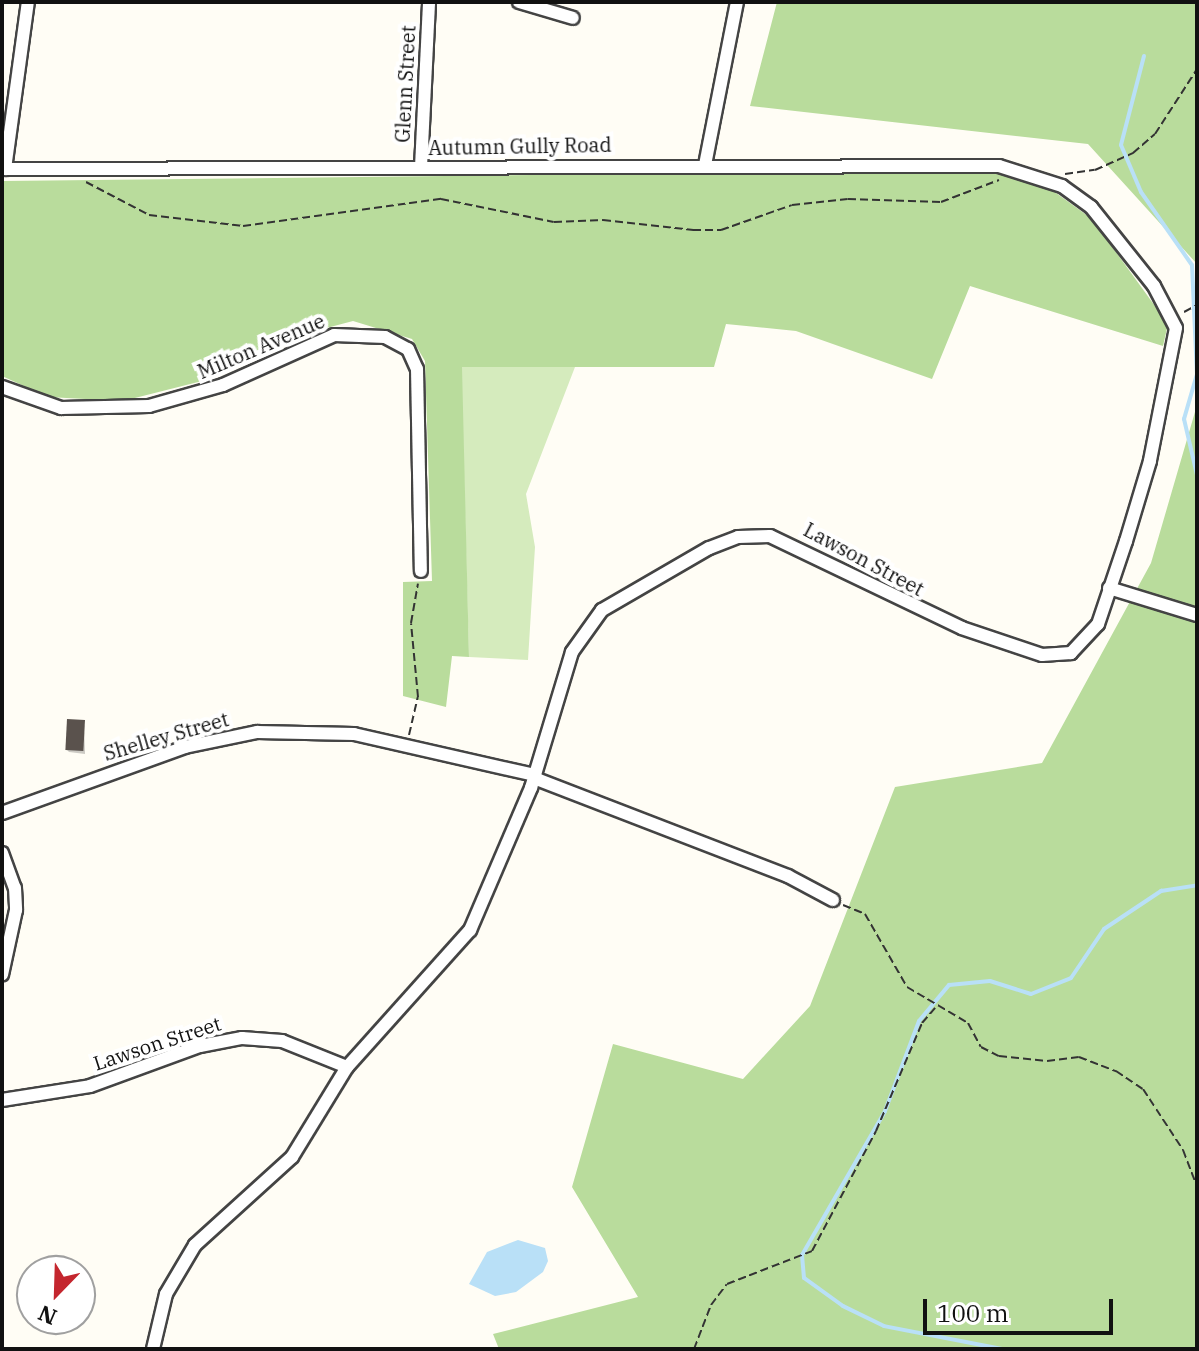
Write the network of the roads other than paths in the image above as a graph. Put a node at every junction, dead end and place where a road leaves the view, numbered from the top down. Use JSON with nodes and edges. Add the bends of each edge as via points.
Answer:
{"nodes":[{"id":1,"x":28,"y":2,"type":"edge"},
{"id":2,"x":429,"y":2,"type":"edge"},
{"id":3,"x":519,"y":2,"type":"edge"},
{"id":4,"x":737,"y":2,"type":"edge"},
{"id":5,"x":573,"y":18,"type":"dead end"},
{"id":6,"x":705,"y":165,"type":"junction"},
{"id":7,"x":421,"y":167,"type":"junction"},
{"id":8,"x":3,"y":169,"type":"edge"},
{"id":9,"x":1173,"y":318,"type":"joint"},
{"id":10,"x":2,"y":387,"type":"edge"},
{"id":11,"x":421,"y":571,"type":"road end"},
{"id":12,"x":1109,"y":588,"type":"junction"},
{"id":13,"x":1197,"y":615,"type":"edge"},
{"id":14,"x":534,"y":777,"type":"junction"},
{"id":15,"x":2,"y":813,"type":"edge"},
{"id":16,"x":2,"y":853,"type":"edge"},
{"id":17,"x":833,"y":900,"type":"road end"},
{"id":18,"x":2,"y":975,"type":"edge"},
{"id":19,"x":347,"y":1067,"type":"junction"},
{"id":20,"x":2,"y":1100,"type":"edge"},
{"id":21,"x":153,"y":1349,"type":"edge"}],
"edges":[{"from":1,"to":8,"type":"street"},
{"from":2,"to":7,"type":"street","name":"Glenn Street"},
{"from":3,"to":5,"type":"street"},
{"from":4,"to":6,"type":"street"},
{"from":6,"to":7,"type":"street","name":"Autumn Gully Road"},
{"from":6,"to":9,"type":"street","name":"Autumn Gully Road","via":[[999,166],[1037,177],[1062,186],[1091,207],[1135,259]]},
{"from":7,"to":8,"type":"street","name":"Autumn Gully Road"},
{"from":9,"to":12,"type":"street","name":"Lawson Street","via":[[1175,338],[1158,430]]},
{"from":10,"to":11,"type":"street","name":"Milton Avenue","via":[[61,408],[139,407],[207,391],[334,335],[385,337],[408,349],[417,369]]},
{"from":12,"to":13,"type":"street"},
{"from":12,"to":14,"type":"street","name":"Lawson Street","via":[[1086,643],[1071,653],[1042,655],[922,612],[785,540],[738,537],[628,590],[590,623],[566,668]]},
{"from":14,"to":15,"type":"street","name":"Shelley Street","via":[[334,731],[257,732],[185,747]]},
{"from":14,"to":17,"type":"street","name":"Shelley Street","via":[[788,876]]},
{"from":14,"to":19,"type":"street","name":"Lawson Street","via":[[470,930]]},
{"from":16,"to":18,"type":"street","via":[[15,888],[16,910]]},
{"from":19,"to":20,"type":"street","name":"Lawson Street","via":[[282,1041],[242,1038],[200,1046],[90,1086]]},
{"from":19,"to":21,"type":"street","via":[[292,1157],[221,1217],[183,1260],[160,1312]]}]}
